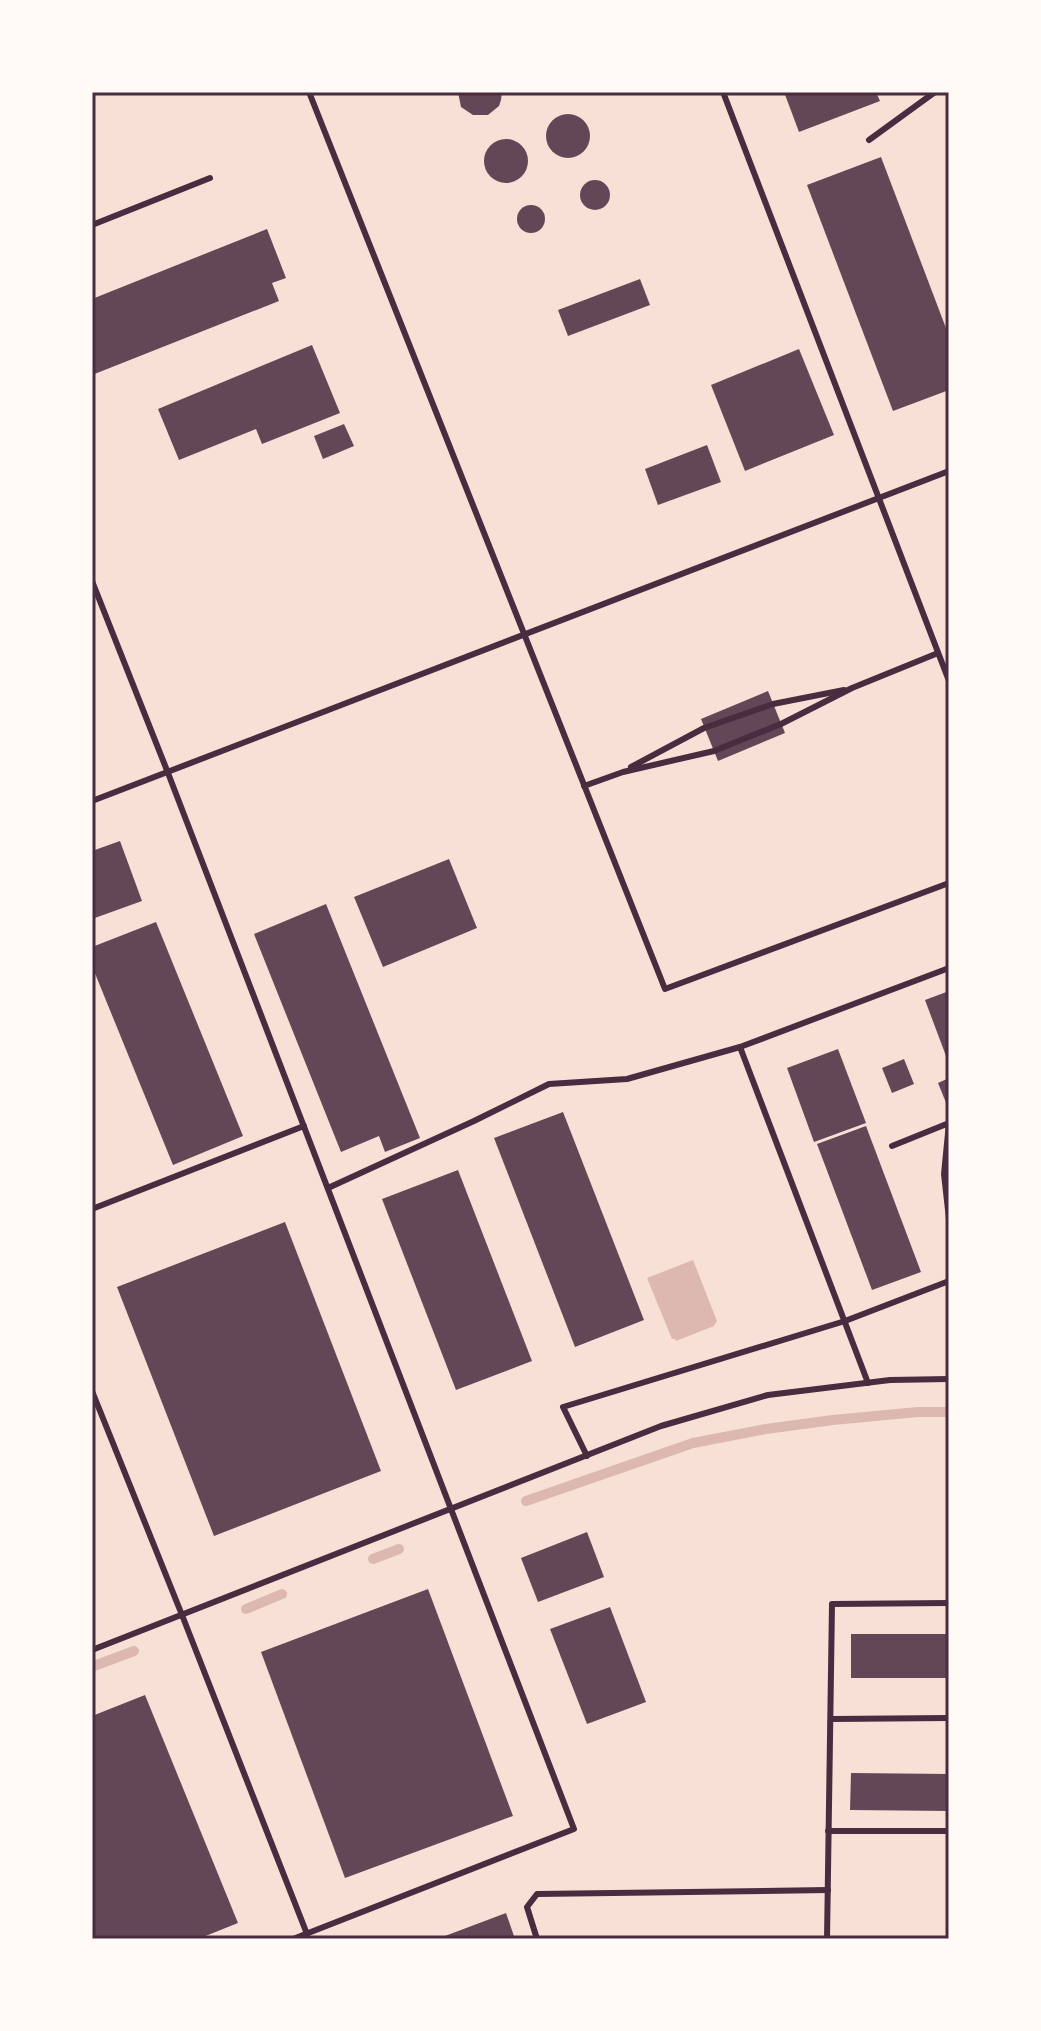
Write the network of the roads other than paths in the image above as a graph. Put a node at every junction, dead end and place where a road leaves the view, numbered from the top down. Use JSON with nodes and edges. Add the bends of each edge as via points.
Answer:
{"nodes":[{"id":1,"x":309,"y":92,"type":"edge"},
{"id":2,"x":723,"y":92,"type":"edge"},
{"id":3,"x":935,"y":92,"type":"edge"},
{"id":4,"x":869,"y":140,"type":"dead end"},
{"id":5,"x":210,"y":178,"type":"dead end"},
{"id":6,"x":92,"y":225,"type":"edge"},
{"id":7,"x":949,"y":471,"type":"edge"},
{"id":8,"x":879,"y":497,"type":"junction"},
{"id":9,"x":92,"y":581,"type":"edge"},
{"id":10,"x":523,"y":634,"type":"junction"},
{"id":11,"x":938,"y":653,"type":"junction"},
{"id":12,"x":949,"y":681,"type":"edge"},
{"id":13,"x":852,"y":688,"type":"junction"},
{"id":14,"x":623,"y":772,"type":"junction"},
{"id":15,"x":168,"y":773,"type":"junction"},
{"id":16,"x":584,"y":786,"type":"junction"},
{"id":17,"x":92,"y":801,"type":"edge"},
{"id":18,"x":949,"y":883,"type":"edge"},
{"id":19,"x":949,"y":968,"type":"edge"},
{"id":20,"x":740,"y":1047,"type":"junction"},
{"id":21,"x":304,"y":1126,"type":"junction"},
{"id":22,"x":892,"y":1146,"type":"dead end"},
{"id":23,"x":328,"y":1188,"type":"junction"},
{"id":24,"x":92,"y":1209,"type":"edge"},
{"id":25,"x":949,"y":1219,"type":"edge"},
{"id":26,"x":949,"y":1281,"type":"edge"},
{"id":27,"x":845,"y":1321,"type":"junction"},
{"id":28,"x":949,"y":1379,"type":"edge"},
{"id":29,"x":868,"y":1383,"type":"junction"},
{"id":30,"x":92,"y":1391,"type":"edge"},
{"id":31,"x":587,"y":1456,"type":"junction"},
{"id":32,"x":452,"y":1509,"type":"junction"},
{"id":33,"x":949,"y":1603,"type":"edge"},
{"id":34,"x":182,"y":1615,"type":"junction"},
{"id":35,"x":92,"y":1650,"type":"edge"},
{"id":36,"x":949,"y":1718,"type":"edge"},
{"id":37,"x":831,"y":1719,"type":"junction"},
{"id":38,"x":828,"y":1831,"type":"junction"},
{"id":39,"x":949,"y":1831,"type":"edge"},
{"id":40,"x":828,"y":1890,"type":"junction"},
{"id":41,"x":307,"y":1934,"type":"junction"},
{"id":42,"x":293,"y":1939,"type":"edge"},
{"id":43,"x":537,"y":1939,"type":"edge"},
{"id":44,"x":827,"y":1939,"type":"edge"}],
"edges":[{"from":1,"to":10,"type":"lane"},
{"from":2,"to":8,"type":"lane"},
{"from":3,"to":4,"type":"lane"},
{"from":5,"to":6,"type":"lane"},
{"from":7,"to":8,"type":"lane"},
{"from":8,"to":10,"type":"lane"},
{"from":8,"to":11,"type":"lane"},
{"from":9,"to":15,"type":"lane"},
{"from":10,"to":15,"type":"lane"},
{"from":10,"to":16,"type":"lane"},
{"from":11,"to":12,"type":"lane"},
{"from":11,"to":13,"type":"lane"},
{"from":13,"to":14,"type":"lane","via":[[714,751]]},
{"from":13,"to":14,"type":"lane","via":[[773,704],[704,728]]},
{"from":14,"to":16,"type":"lane"},
{"from":15,"to":17,"type":"lane"},
{"from":15,"to":21,"type":"lane"},
{"from":16,"to":18,"type":"lane","via":[[665,989]]},
{"from":19,"to":20,"type":"lane"},
{"from":20,"to":23,"type":"lane","via":[[627,1079],[549,1084]]},
{"from":20,"to":27,"type":"lane"},
{"from":21,"to":23,"type":"lane"},
{"from":21,"to":24,"type":"lane"},
{"from":22,"to":25,"type":"lane","via":[[949,1123],[944,1174]]},
{"from":23,"to":32,"type":"lane"},
{"from":26,"to":27,"type":"lane"},
{"from":27,"to":29,"type":"lane"},
{"from":27,"to":31,"type":"lane","via":[[563,1407]]},
{"from":28,"to":29,"type":"lane"},
{"from":29,"to":31,"type":"lane","via":[[768,1395],[661,1426]]},
{"from":30,"to":34,"type":"lane"},
{"from":31,"to":32,"type":"lane"},
{"from":32,"to":34,"type":"lane"},
{"from":32,"to":41,"type":"lane","via":[[574,1829]]},
{"from":33,"to":37,"type":"lane","via":[[832,1604]]},
{"from":34,"to":35,"type":"lane"},
{"from":34,"to":41,"type":"lane"},
{"from":36,"to":37,"type":"lane"},
{"from":37,"to":38,"type":"lane"},
{"from":38,"to":39,"type":"lane"},
{"from":38,"to":40,"type":"lane"},
{"from":40,"to":43,"type":"lane","via":[[537,1894],[527,1907]]},
{"from":40,"to":44,"type":"lane"},
{"from":41,"to":42,"type":"lane"}]}
